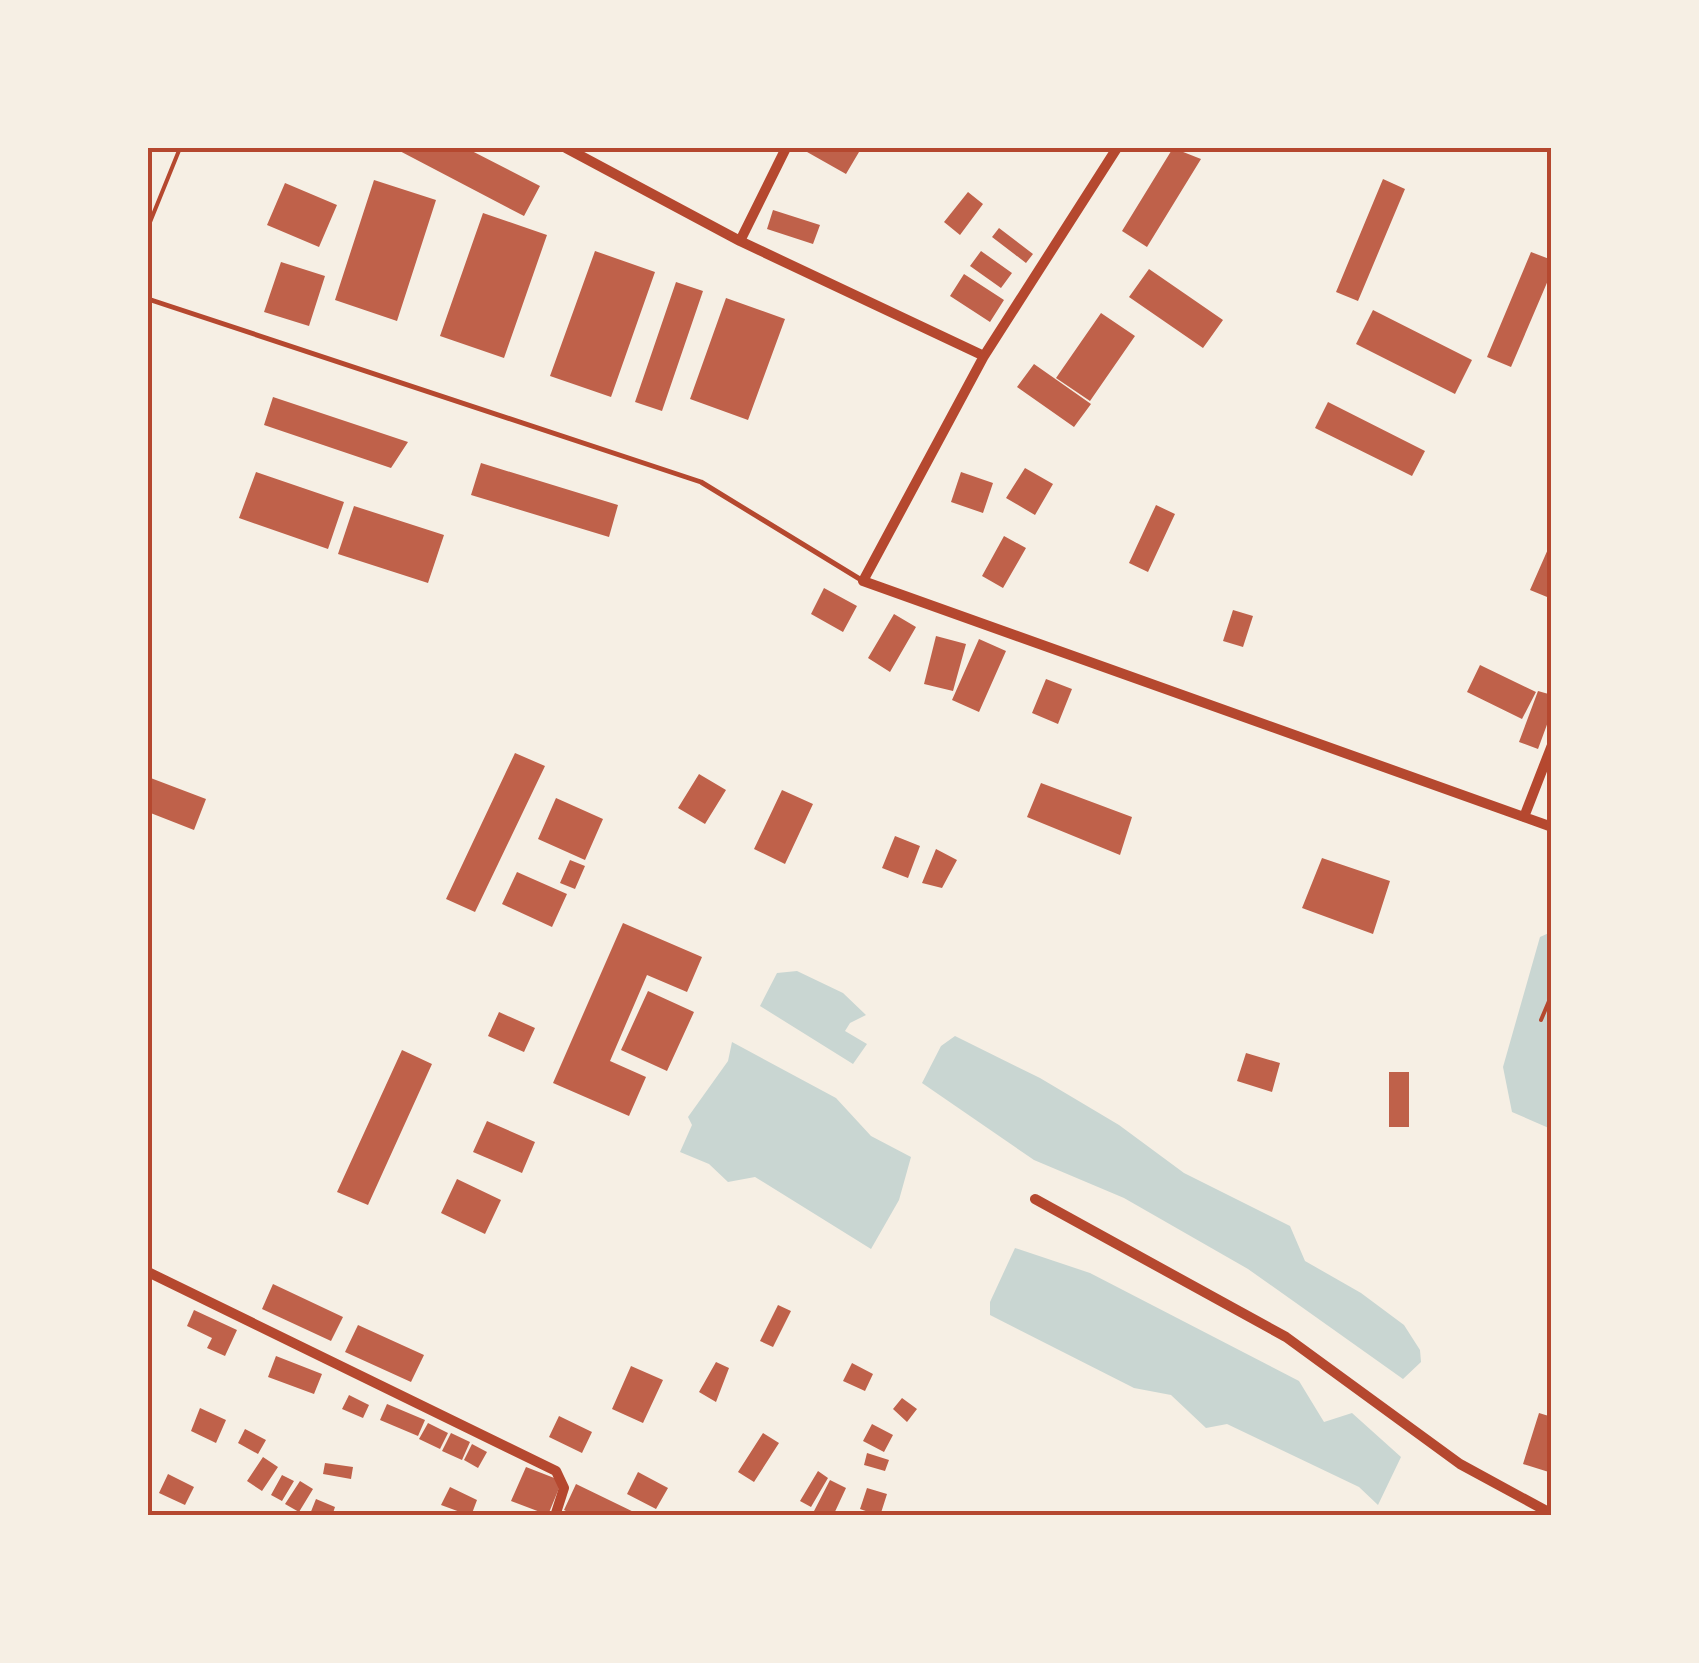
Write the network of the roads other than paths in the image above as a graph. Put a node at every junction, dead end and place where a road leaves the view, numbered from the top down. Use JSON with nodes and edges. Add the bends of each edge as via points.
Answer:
{"nodes":[{"id":1,"x":566,"y":148,"type":"edge"},
{"id":2,"x":786,"y":148,"type":"edge"},
{"id":3,"x":1117,"y":148,"type":"edge"},
{"id":4,"x":740,"y":241,"type":"junction"},
{"id":5,"x":148,"y":299,"type":"edge"},
{"id":6,"x":984,"y":356,"type":"junction"},
{"id":7,"x":863,"y":581,"type":"junction"},
{"id":8,"x":1552,"y":745,"type":"edge"},
{"id":9,"x":1524,"y":817,"type":"junction"},
{"id":10,"x":1552,"y":827,"type":"edge"},
{"id":11,"x":1035,"y":1200,"type":"dead end"},
{"id":12,"x":148,"y":1272,"type":"edge"},
{"id":13,"x":1552,"y":1514,"type":"edge"},
{"id":14,"x":554,"y":1516,"type":"edge"}],
"edges":[{"from":1,"to":4,"type":"street"},
{"from":2,"to":4,"type":"street"},
{"from":3,"to":6,"type":"street"},
{"from":4,"to":6,"type":"street"},
{"from":5,"to":7,"type":"lane","via":[[701,482]]},
{"from":6,"to":7,"type":"street"},
{"from":7,"to":9,"type":"street"},
{"from":8,"to":9,"type":"street"},
{"from":9,"to":10,"type":"street"},
{"from":11,"to":13,"type":"street","via":[[1286,1337],[1460,1464]]},
{"from":12,"to":14,"type":"street","via":[[556,1472],[564,1488]]}]}
